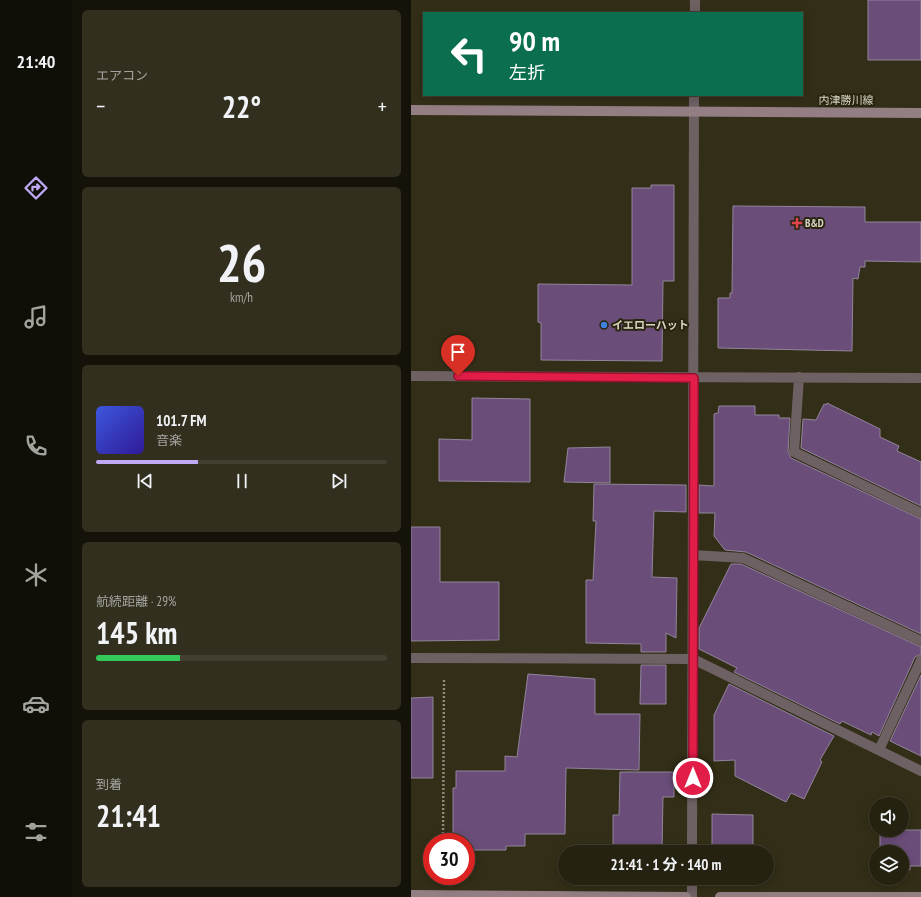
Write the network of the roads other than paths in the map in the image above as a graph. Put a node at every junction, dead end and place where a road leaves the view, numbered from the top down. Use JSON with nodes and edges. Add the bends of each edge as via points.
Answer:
{"nodes":[{"id":1,"x":695,"y":0,"type":"edge"},
{"id":2,"x":695,"y":12,"type":"edge"},
{"id":3,"x":694,"y":96,"type":"edge"},
{"id":4,"x":411,"y":110,"type":"edge"},
{"id":5,"x":694,"y":111,"type":"junction"},
{"id":6,"x":921,"y":113,"type":"edge"},
{"id":7,"x":411,"y":376,"type":"edge"},
{"id":8,"x":799,"y":377,"type":"junction"},
{"id":9,"x":694,"y":378,"type":"junction"},
{"id":10,"x":921,"y":378,"type":"edge"},
{"id":11,"x":921,"y":513,"type":"edge"},
{"id":12,"x":693,"y":555,"type":"junction"},
{"id":13,"x":921,"y":641,"type":"edge"},
{"id":14,"x":411,"y":658,"type":"edge"},
{"id":15,"x":693,"y":659,"type":"junction"},
{"id":16,"x":921,"y":660,"type":"edge"},
{"id":17,"x":879,"y":750,"type":"junction"},
{"id":18,"x":921,"y":771,"type":"edge"},
{"id":19,"x":692,"y":845,"type":"edge"},
{"id":20,"x":692,"y":885,"type":"edge"},
{"id":21,"x":411,"y":895,"type":"edge"},
{"id":22,"x":687,"y":897,"type":"edge"},
{"id":23,"x":692,"y":897,"type":"edge"},
{"id":24,"x":720,"y":897,"type":"edge"},
{"id":25,"x":921,"y":897,"type":"edge"}],
"edges":[{"from":1,"to":2,"type":"street"},
{"from":3,"to":5,"type":"street"},
{"from":4,"to":5,"type":"main road","name":"内津勝川線"},
{"from":5,"to":6,"type":"main road","name":"内津勝川線"},
{"from":5,"to":9,"type":"street"},
{"from":7,"to":9,"type":"street"},
{"from":8,"to":9,"type":"street"},
{"from":8,"to":10,"type":"street"},
{"from":8,"to":11,"type":"street","via":[[794,452]]},
{"from":9,"to":12,"type":"street"},
{"from":12,"to":13,"type":"street","via":[[743,558]]},
{"from":12,"to":15,"type":"street"},
{"from":14,"to":15,"type":"street"},
{"from":15,"to":17,"type":"street"},
{"from":15,"to":19,"type":"street"},
{"from":16,"to":17,"type":"street"},
{"from":17,"to":18,"type":"street"},
{"from":20,"to":23,"type":"street"},
{"from":21,"to":22,"type":"main road"},
{"from":24,"to":25,"type":"main road"}]}
